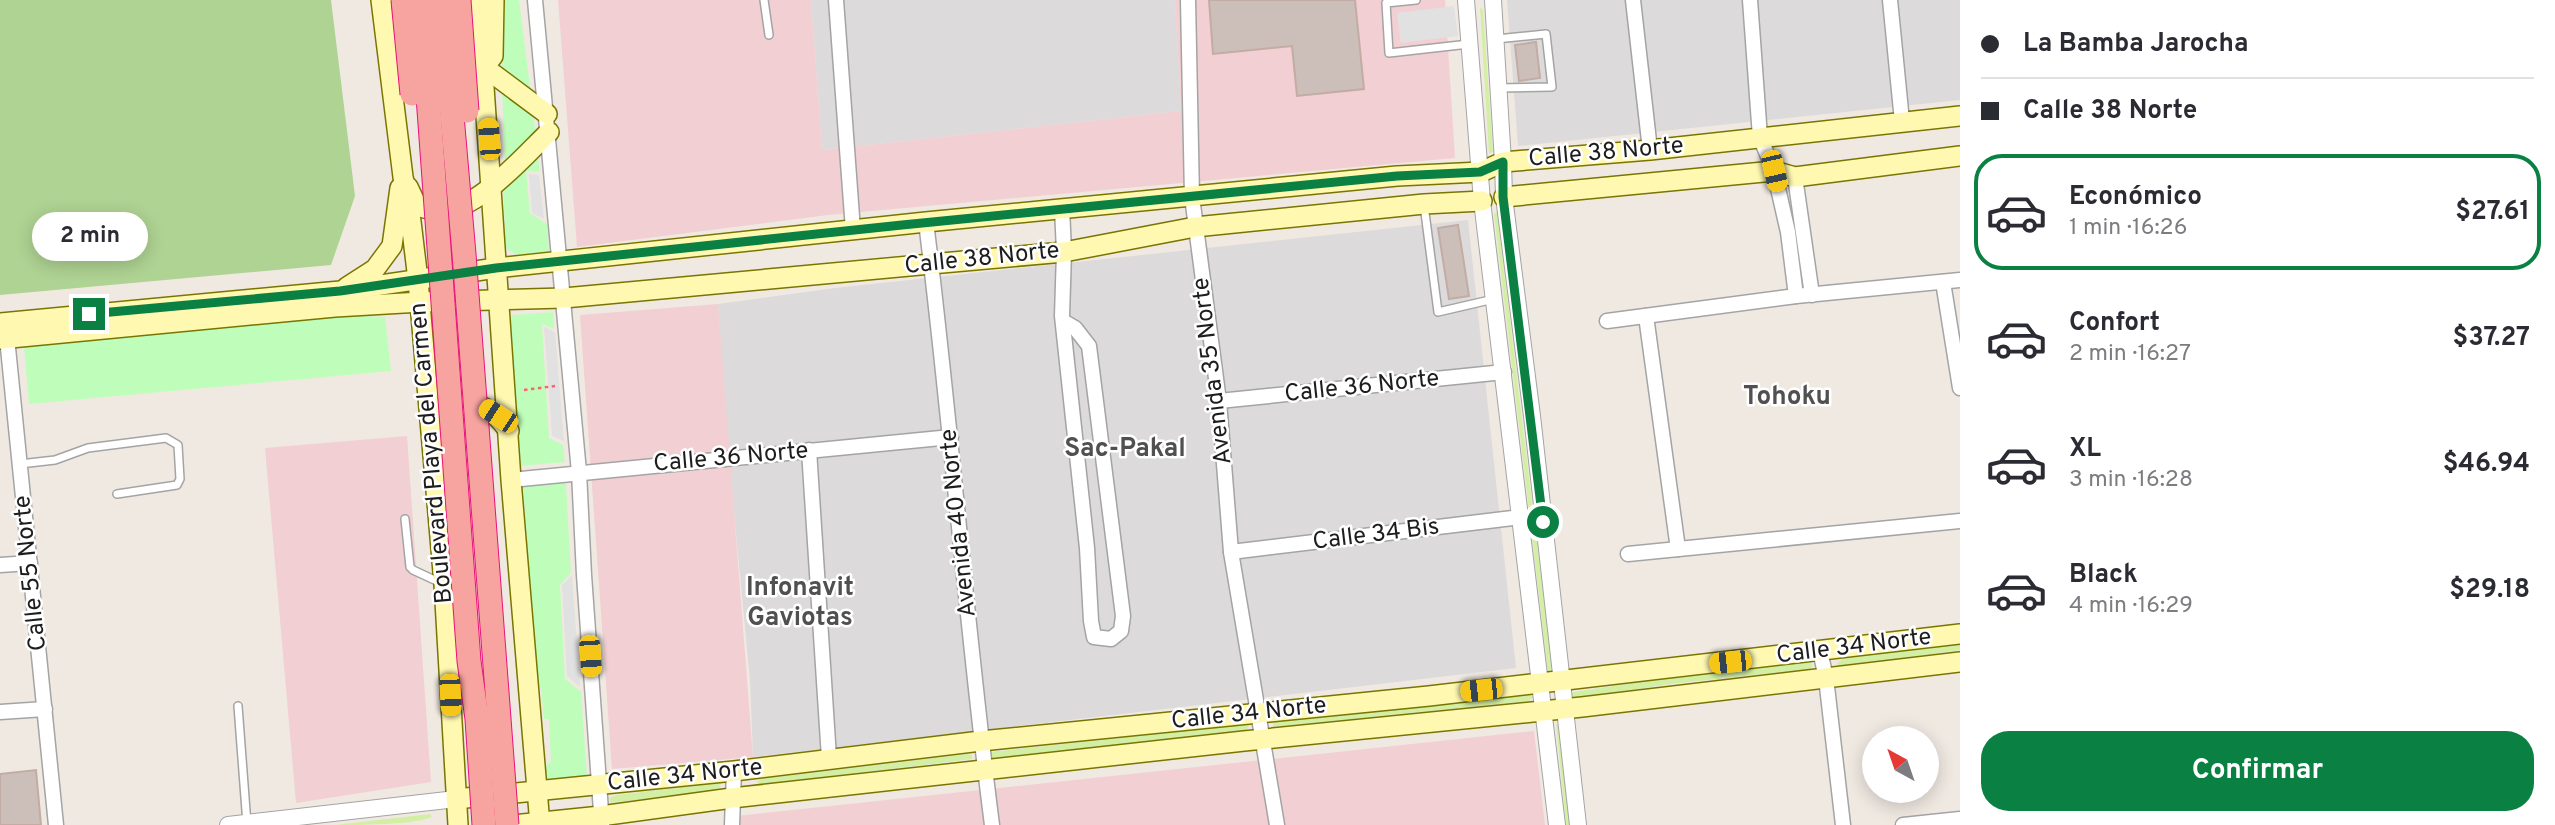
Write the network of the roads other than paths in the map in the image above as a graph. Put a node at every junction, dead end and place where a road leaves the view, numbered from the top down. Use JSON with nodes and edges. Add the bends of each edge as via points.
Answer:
{"nodes":[{"id":1,"x":381,"y":0,"type":"edge"},
{"id":2,"x":403,"y":0,"type":"edge"},
{"id":3,"x":421,"y":0,"type":"edge"},
{"id":4,"x":442,"y":0,"type":"edge"},
{"id":5,"x":459,"y":0,"type":"edge"},
{"id":6,"x":478,"y":0,"type":"edge"},
{"id":7,"x":494,"y":0,"type":"edge"},
{"id":8,"x":535,"y":0,"type":"edge"},
{"id":9,"x":765,"y":0,"type":"edge"},
{"id":10,"x":836,"y":0,"type":"edge"},
{"id":11,"x":1188,"y":0,"type":"edge"},
{"id":12,"x":1416,"y":0,"type":"edge"},
{"id":13,"x":1466,"y":0,"type":"edge"},
{"id":14,"x":1493,"y":0,"type":"edge"},
{"id":15,"x":1633,"y":0,"type":"edge"},
{"id":16,"x":1750,"y":0,"type":"edge"},
{"id":17,"x":1890,"y":0,"type":"edge"},
{"id":18,"x":769,"y":35,"type":"dead end"},
{"id":19,"x":1495,"y":39,"type":"junction"},
{"id":20,"x":1470,"y":44,"type":"junction"},
{"id":21,"x":484,"y":67,"type":"junction"},
{"id":22,"x":1498,"y":88,"type":"junction"},
{"id":23,"x":1960,"y":116,"type":"edge"},
{"id":24,"x":1902,"y":121,"type":"junction"},
{"id":25,"x":548,"y":123,"type":"junction"},
{"id":26,"x":1760,"y":137,"type":"junction"},
{"id":27,"x":1650,"y":150,"type":"junction"},
{"id":28,"x":1960,"y":156,"type":"edge"},
{"id":29,"x":1503,"y":162,"type":"junction"},
{"id":30,"x":1774,"y":171,"type":"junction"},
{"id":31,"x":1480,"y":172,"type":"junction"},
{"id":32,"x":403,"y":177,"type":"junction"},
{"id":33,"x":1795,"y":177,"type":"junction"},
{"id":34,"x":492,"y":188,"type":"junction"},
{"id":35,"x":1192,"y":197,"type":"junction"},
{"id":36,"x":1503,"y":197,"type":"junction"},
{"id":37,"x":1482,"y":201,"type":"junction"},
{"id":38,"x":1424,"y":204,"type":"junction"},
{"id":39,"x":1062,"y":208,"type":"junction"},
{"id":40,"x":926,"y":222,"type":"junction"},
{"id":41,"x":1195,"y":227,"type":"junction"},
{"id":42,"x":853,"y":230,"type":"junction"},
{"id":43,"x":1064,"y":252,"type":"junction"},
{"id":44,"x":464,"y":254,"type":"junction"},
{"id":45,"x":439,"y":260,"type":"junction"},
{"id":46,"x":561,"y":263,"type":"junction"},
{"id":47,"x":931,"y":264,"type":"junction"},
{"id":48,"x":496,"y":268,"type":"junction"},
{"id":49,"x":418,"y":280,"type":"junction"},
{"id":50,"x":1960,"y":280,"type":"edge"},
{"id":51,"x":1943,"y":282,"type":"junction"},
{"id":52,"x":340,"y":291,"type":"junction"},
{"id":53,"x":1812,"y":295,"type":"junction"},
{"id":54,"x":1796,"y":296,"type":"junction"},
{"id":55,"x":564,"y":298,"type":"junction"},
{"id":56,"x":1495,"y":298,"type":"junction"},
{"id":57,"x":420,"y":302,"type":"junction"},
{"id":58,"x":499,"y":302,"type":"junction"},
{"id":59,"x":1646,"y":316,"type":"junction"},
{"id":60,"x":1063,"y":321,"type":"junction"},
{"id":61,"x":1607,"y":321,"type":"dead end"},
{"id":62,"x":3,"y":330,"type":"edge"},
{"id":63,"x":1504,"y":372,"type":"junction"},
{"id":64,"x":1960,"y":388,"type":"edge"},
{"id":65,"x":1219,"y":401,"type":"junction"},
{"id":66,"x":7,"y":419,"type":"edge"},
{"id":67,"x":509,"y":431,"type":"junction"},
{"id":68,"x":951,"y":437,"type":"junction"},
{"id":69,"x":430,"y":440,"type":"junction"},
{"id":70,"x":809,"y":450,"type":"junction"},
{"id":71,"x":20,"y":464,"type":"junction"},
{"id":72,"x":579,"y":472,"type":"junction"},
{"id":73,"x":511,"y":480,"type":"junction"},
{"id":74,"x":117,"y":494,"type":"dead end"},
{"id":75,"x":1521,"y":517,"type":"junction"},
{"id":76,"x":405,"y":519,"type":"dead end"},
{"id":77,"x":1960,"y":521,"type":"edge"},
{"id":78,"x":1678,"y":549,"type":"junction"},
{"id":79,"x":1231,"y":552,"type":"junction"},
{"id":80,"x":1628,"y":554,"type":"dead end"},
{"id":81,"x":30,"y":563,"type":"junction"},
{"id":82,"x":0,"y":565,"type":"edge"},
{"id":83,"x":444,"y":584,"type":"junction"},
{"id":84,"x":1960,"y":634,"type":"edge"},
{"id":85,"x":1820,"y":651,"type":"junction"},
{"id":86,"x":469,"y":661,"type":"junction"},
{"id":87,"x":1960,"y":662,"type":"edge"},
{"id":88,"x":496,"y":671,"type":"junction"},
{"id":89,"x":1826,"y":678,"type":"junction"},
{"id":90,"x":1560,"y":681,"type":"junction"},
{"id":91,"x":1540,"y":683,"type":"junction"},
{"id":92,"x":238,"y":706,"type":"dead end"},
{"id":93,"x":45,"y":709,"type":"junction"},
{"id":94,"x":1564,"y":709,"type":"junction"},
{"id":95,"x":1543,"y":711,"type":"junction"},
{"id":96,"x":0,"y":712,"type":"edge"},
{"id":97,"x":1259,"y":714,"type":"junction"},
{"id":98,"x":1263,"y":740,"type":"junction"},
{"id":99,"x":981,"y":741,"type":"junction"},
{"id":100,"x":829,"y":758,"type":"junction"},
{"id":101,"x":984,"y":770,"type":"junction"},
{"id":102,"x":734,"y":771,"type":"junction"},
{"id":103,"x":599,"y":785,"type":"junction"},
{"id":104,"x":537,"y":792,"type":"junction"},
{"id":105,"x":732,"y":798,"type":"junction"},
{"id":106,"x":456,"y":799,"type":"junction"},
{"id":107,"x":1960,"y":819,"type":"edge"},
{"id":108,"x":601,"y":821,"type":"edge"},
{"id":109,"x":247,"y":824,"type":"edge"},
{"id":110,"x":533,"y":824,"type":"edge"},
{"id":111,"x":56,"y":825,"type":"edge"},
{"id":112,"x":228,"y":825,"type":"edge"},
{"id":113,"x":458,"y":825,"type":"edge"},
{"id":114,"x":469,"y":825,"type":"edge"},
{"id":115,"x":484,"y":825,"type":"edge"},
{"id":116,"x":506,"y":825,"type":"edge"},
{"id":117,"x":513,"y":825,"type":"edge"},
{"id":118,"x":732,"y":825,"type":"edge"},
{"id":119,"x":992,"y":825,"type":"edge"},
{"id":120,"x":1277,"y":825,"type":"edge"},
{"id":121,"x":1557,"y":825,"type":"edge"},
{"id":122,"x":1578,"y":825,"type":"edge"},
{"id":123,"x":1843,"y":825,"type":"edge"},
{"id":124,"x":1903,"y":825,"type":"edge"}],
"edges":[{"from":1,"to":32,"type":"main road","name":"Boulevard Playa del Carmen"},
{"from":2,"to":45,"type":"highway","bridge":true,"via":[[421,190]]},
{"from":3,"to":45,"type":"highway","bridge":true},
{"from":4,"to":44,"type":"highway","bridge":true},
{"from":5,"to":44,"type":"highway","bridge":true,"via":[[471,190]]},
{"from":6,"to":21,"type":"main road"},
{"from":7,"to":21,"type":"main road","via":[[493,56]]},
{"from":8,"to":25,"type":"street"},
{"from":9,"to":18,"type":"lane"},
{"from":10,"to":42,"type":"street"},
{"from":11,"to":35,"type":"street","name":"Avenida 35 Norte"},
{"from":12,"to":20,"type":"lane","via":[[1386,3],[1389,53]]},
{"from":13,"to":20,"type":"street"},
{"from":14,"to":19,"type":"street"},
{"from":15,"to":27,"type":"street"},
{"from":16,"to":26,"type":"street"},
{"from":17,"to":24,"type":"street"},
{"from":19,"to":22,"type":"street"},
{"from":19,"to":22,"type":"lane","via":[[1546,34],[1552,87]]},
{"from":20,"to":31,"type":"street"},
{"from":21,"to":25,"type":"main road"},
{"from":21,"to":34,"type":"main road"},
{"from":22,"to":29,"type":"street"},
{"from":23,"to":24,"type":"main road","name":"Calle 38 Norte"},
{"from":24,"to":26,"type":"main road","name":"Calle 38 Norte"},
{"from":25,"to":34,"type":"main road"},
{"from":25,"to":46,"type":"street"},
{"from":26,"to":27,"type":"main road","name":"Calle 38 Norte"},
{"from":26,"to":30,"type":"street"},
{"from":27,"to":29,"type":"main road","name":"Calle 38 Norte"},
{"from":28,"to":33,"type":"main road","name":"Calle 38 Norte"},
{"from":29,"to":31,"type":"main road","name":"Calle 38 Norte"},
{"from":29,"to":36,"type":"street"},
{"from":30,"to":33,"type":"main road","name":"Calle 38 Norte"},
{"from":30,"to":36,"type":"main road","name":"Calle 38 Norte"},
{"from":30,"to":54,"type":"street"},
{"from":31,"to":35,"type":"main road","name":"Calle 38 Norte"},
{"from":31,"to":37,"type":"street"},
{"from":32,"to":34,"type":"main road","via":[[417,206],[440,211]]},
{"from":32,"to":49,"type":"main road","name":"Boulevard Playa del Carmen"},
{"from":32,"to":52,"type":"main road","via":[[391,246],[375,269]]},
{"from":33,"to":53,"type":"street"},
{"from":34,"to":48,"type":"main road"},
{"from":35,"to":39,"type":"main road","name":"Calle 38 Norte"},
{"from":35,"to":41,"type":"street","name":"Avenida 35 Norte"},
{"from":36,"to":37,"type":"street","name":"Calle 38 Norte"},
{"from":36,"to":90,"type":"street"},
{"from":37,"to":38,"type":"main road","name":"Calle 38 Norte"},
{"from":37,"to":56,"type":"street"},
{"from":38,"to":41,"type":"main road","name":"Calle 38 Norte"},
{"from":38,"to":56,"type":"lane","via":[[1438,312]]},
{"from":39,"to":40,"type":"main road","name":"Calle 38 Norte"},
{"from":39,"to":43,"type":"street"},
{"from":40,"to":42,"type":"main road","name":"Calle 38 Norte"},
{"from":40,"to":47,"type":"street","name":"Avenida 40 Norte"},
{"from":41,"to":43,"type":"main road","name":"Calle 38 Norte"},
{"from":41,"to":65,"type":"street","name":"Avenida 35 Norte"},
{"from":42,"to":46,"type":"main road","name":"Calle 38 Norte"},
{"from":43,"to":47,"type":"main road","name":"Calle 38 Norte"},
{"from":43,"to":60,"type":"street"},
{"from":44,"to":88,"type":"highway","bridge":true},
{"from":45,"to":86,"type":"highway","bridge":true},
{"from":46,"to":48,"type":"main road","name":"Calle 38 Norte"},
{"from":46,"to":55,"type":"street"},
{"from":47,"to":55,"type":"main road","name":"Calle 38 Norte"},
{"from":47,"to":68,"type":"street","name":"Avenida 40 Norte"},
{"from":48,"to":49,"type":"main road","name":"Calle 38 Norte"},
{"from":48,"to":58,"type":"main road"},
{"from":49,"to":52,"type":"main road","name":"Calle 38 Norte"},
{"from":49,"to":57,"type":"main road","name":"Boulevard Playa del Carmen"},
{"from":50,"to":51,"type":"street"},
{"from":51,"to":53,"type":"street"},
{"from":51,"to":64,"type":"street"},
{"from":52,"to":62,"type":"main road","name":"Calle 38 Norte"},
{"from":53,"to":54,"type":"street"},
{"from":54,"to":59,"type":"street"},
{"from":55,"to":58,"type":"main road","name":"Calle 38 Norte"},
{"from":55,"to":72,"type":"street"},
{"from":56,"to":63,"type":"street"},
{"from":57,"to":58,"type":"main road","name":"Calle 38 Norte"},
{"from":57,"to":62,"type":"main road","name":"Calle 38 Norte"},
{"from":57,"to":69,"type":"main road","name":"Boulevard Playa del Carmen"},
{"from":58,"to":67,"type":"main road"},
{"from":59,"to":61,"type":"street"},
{"from":59,"to":78,"type":"street"},
{"from":60,"to":60,"type":"street","via":[[1092,634],[1111,639],[1121,631],[1123,616],[1089,346]]},
{"from":62,"to":66,"type":"street","name":"Calle 55 Norte"},
{"from":63,"to":65,"type":"street","name":"Calle 36 Norte"},
{"from":63,"to":75,"type":"street"},
{"from":65,"to":79,"type":"street","name":"Avenida 35 Norte"},
{"from":66,"to":71,"type":"street","name":"Calle 55 Norte"},
{"from":67,"to":69,"type":"main road","via":[[498,416],[481,405],[464,403],[441,415]]},
{"from":67,"to":73,"type":"main road"},
{"from":68,"to":70,"type":"street","name":"Calle 36 Norte"},
{"from":68,"to":99,"type":"street","name":"Avenida 40 Norte"},
{"from":69,"to":83,"type":"main road","name":"Boulevard Playa del Carmen"},
{"from":70,"to":72,"type":"street","name":"Calle 36 Norte"},
{"from":70,"to":100,"type":"street"},
{"from":71,"to":74,"type":"lane","via":[[55,460],[88,448],[166,438],[178,445],[177,485]]},
{"from":71,"to":81,"type":"street","name":"Calle 55 Norte"},
{"from":72,"to":73,"type":"street","name":"Calle 36 Norte"},
{"from":72,"to":103,"type":"street"},
{"from":73,"to":104,"type":"main road"},
{"from":75,"to":79,"type":"street","name":"Calle 34 Bis"},
{"from":75,"to":91,"type":"street"},
{"from":76,"to":83,"type":"lane","via":[[410,566]]},
{"from":77,"to":78,"type":"street"},
{"from":78,"to":80,"type":"street"},
{"from":79,"to":97,"type":"street","name":"Avenida 35 Norte"},
{"from":81,"to":82,"type":"street"},
{"from":81,"to":93,"type":"street","name":"Calle 55 Norte"},
{"from":83,"to":106,"type":"main road","name":"Boulevard Playa del Carmen"},
{"from":84,"to":85,"type":"main road","name":"Calle 34 Norte"},
{"from":85,"to":89,"type":"street"},
{"from":85,"to":90,"type":"main road","name":"Calle 34 Norte"},
{"from":86,"to":114,"type":"highway","bridge":true,"via":[[463,719]]},
{"from":86,"to":115,"type":"highway","bridge":true},
{"from":87,"to":89,"type":"main road","name":"Calle 34 Norte"},
{"from":88,"to":110,"type":"highway","via":[[513,716]]},
{"from":88,"to":116,"type":"highway","bridge":true},
{"from":89,"to":94,"type":"main road","name":"Calle 34 Norte"},
{"from":89,"to":123,"type":"street"},
{"from":90,"to":91,"type":"main road","name":"Calle 34 Norte"},
{"from":90,"to":94,"type":"street"},
{"from":91,"to":95,"type":"street"},
{"from":91,"to":97,"type":"main road","name":"Calle 34 Norte"},
{"from":92,"to":109,"type":"lane"},
{"from":93,"to":96,"type":"street"},
{"from":93,"to":111,"type":"street","name":"Calle 55 Norte"},
{"from":94,"to":95,"type":"main road","name":"Calle 34 Norte"},
{"from":94,"to":122,"type":"street"},
{"from":95,"to":98,"type":"main road","name":"Calle 34 Norte"},
{"from":95,"to":121,"type":"street"},
{"from":97,"to":98,"type":"street","name":"Avenida 35 Norte"},
{"from":97,"to":99,"type":"main road","name":"Calle 34 Norte"},
{"from":98,"to":101,"type":"main road","name":"Calle 34 Norte"},
{"from":98,"to":120,"type":"street","name":"Avenida 35 Norte"},
{"from":99,"to":100,"type":"main road","name":"Calle 34 Norte"},
{"from":99,"to":101,"type":"street","name":"Avenida 40 Norte"},
{"from":100,"to":102,"type":"main road","name":"Calle 34 Norte"},
{"from":101,"to":105,"type":"main road","name":"Calle 34 Norte"},
{"from":101,"to":119,"type":"street","name":"Avenida 40 Norte"},
{"from":102,"to":103,"type":"main road","name":"Calle 34 Norte"},
{"from":102,"to":105,"type":"street"},
{"from":103,"to":104,"type":"main road","name":"Calle 34 Norte"},
{"from":103,"to":108,"type":"street"},
{"from":104,"to":106,"type":"main road","name":"Calle 34 Norte"},
{"from":104,"to":110,"type":"main road"},
{"from":105,"to":108,"type":"main road","name":"Calle 34 Norte"},
{"from":105,"to":118,"type":"street"},
{"from":106,"to":109,"type":"street"},
{"from":106,"to":113,"type":"main road","name":"Boulevard Playa del Carmen"},
{"from":107,"to":124,"type":"street"},
{"from":108,"to":110,"type":"main road","name":"Calle 34 Norte"},
{"from":109,"to":112,"type":"street"},
{"from":110,"to":117,"type":"main road","name":"Calle 34 Norte"}]}
